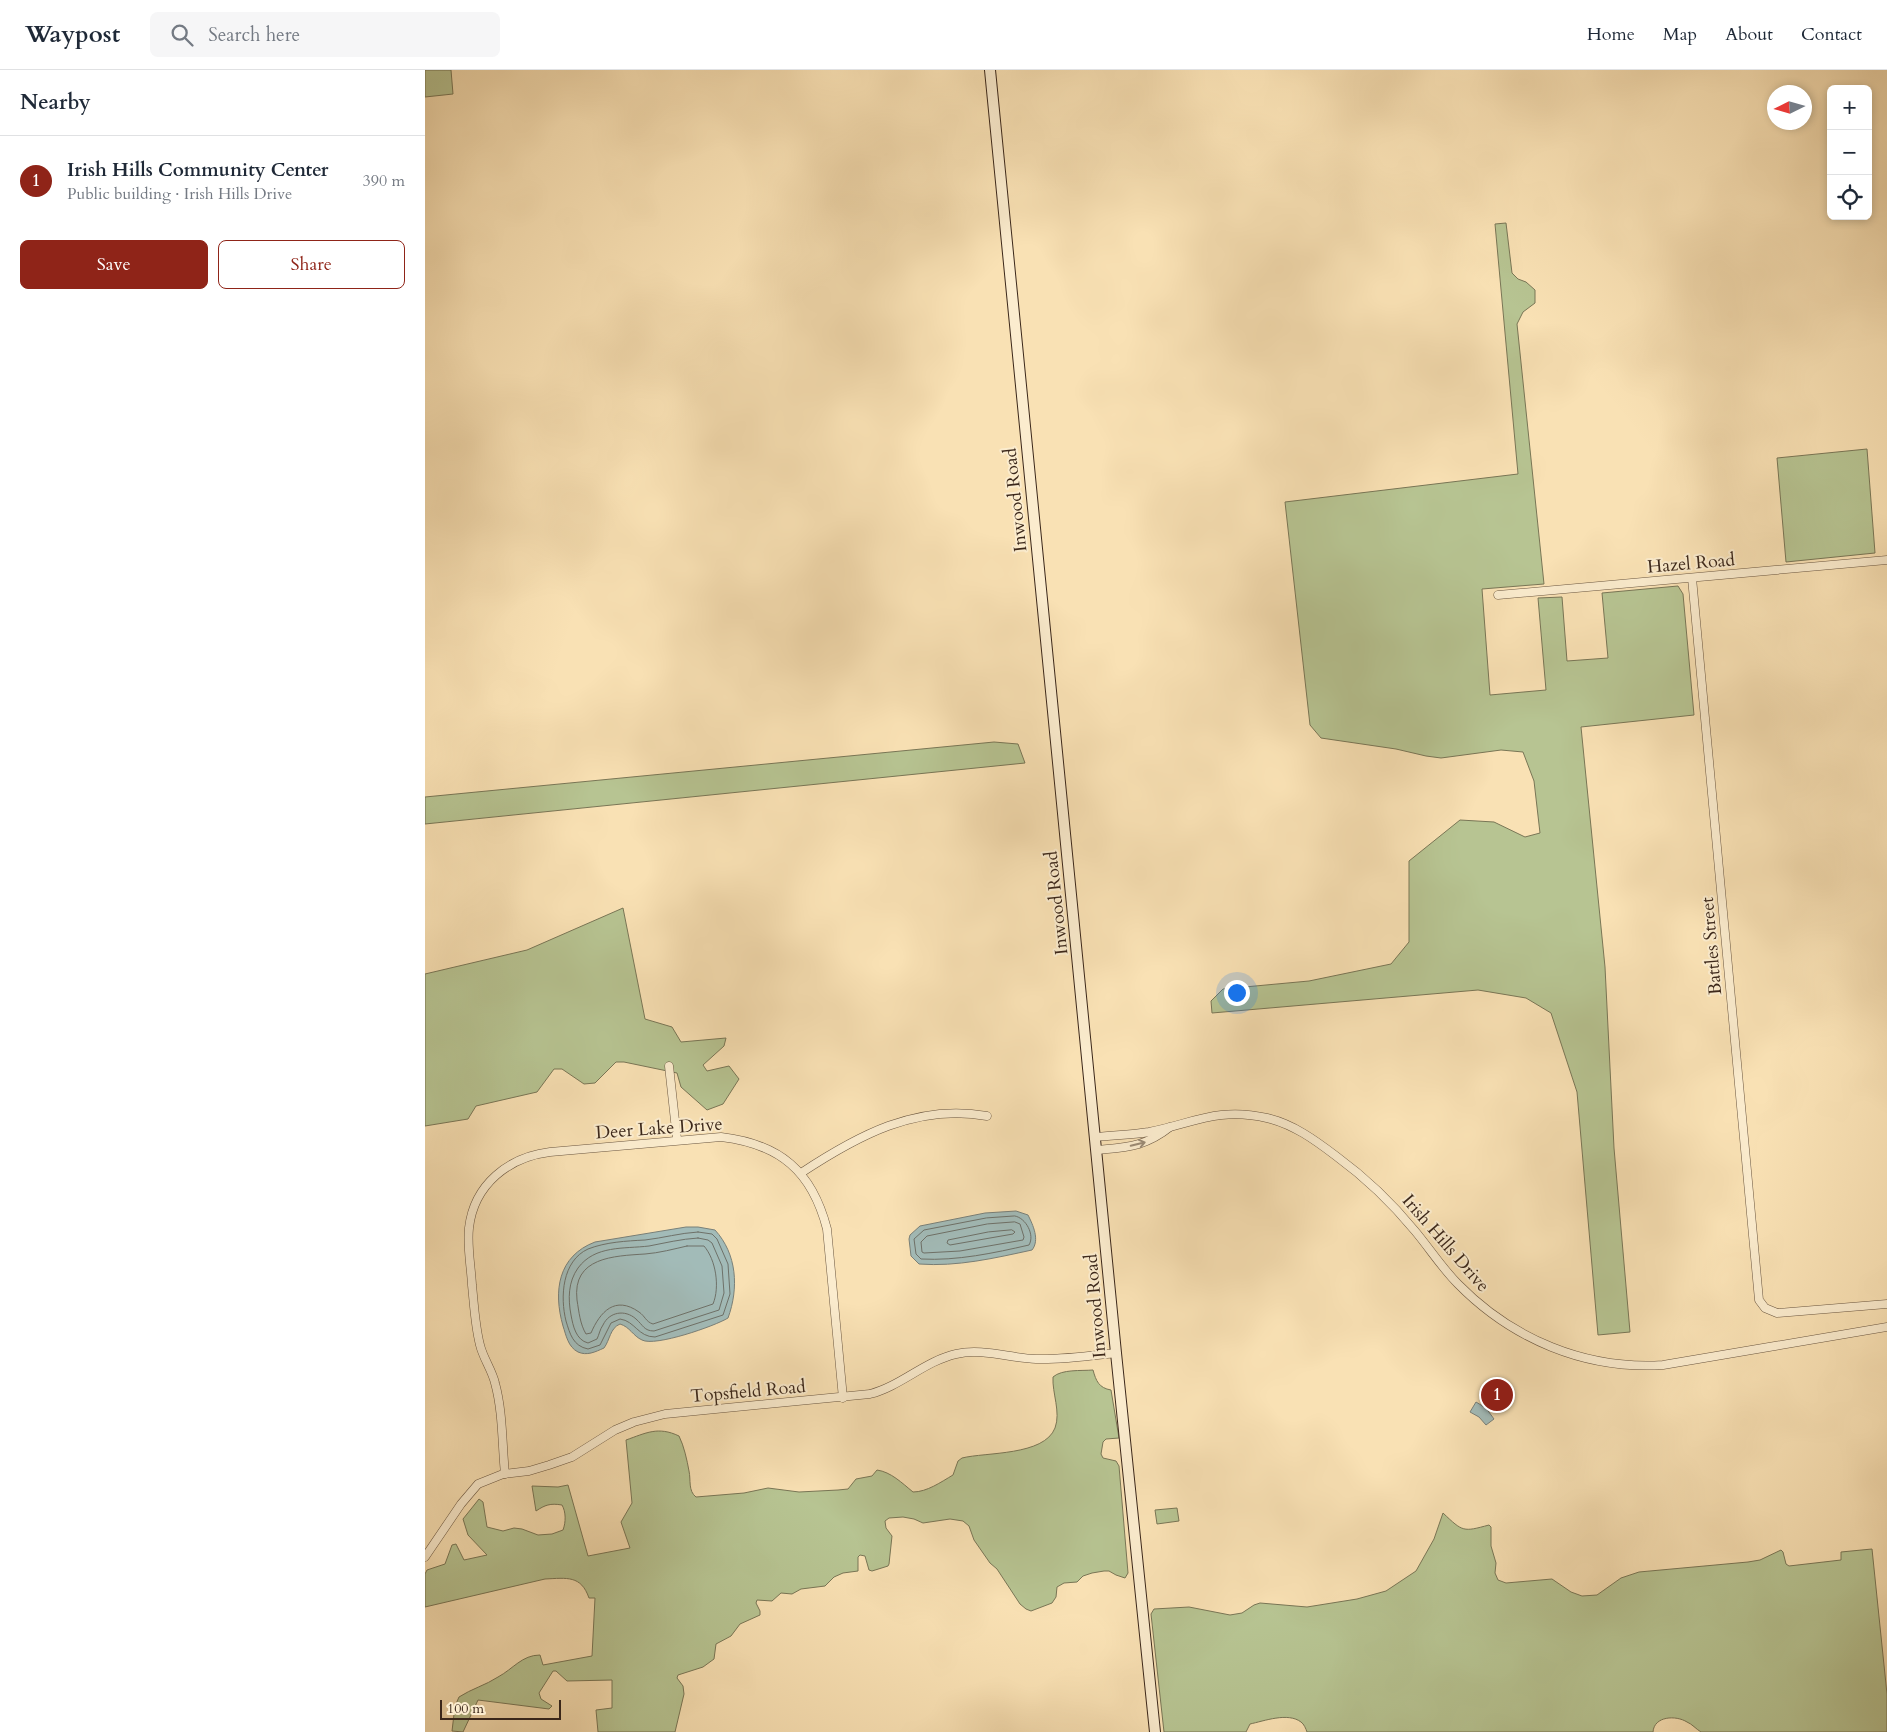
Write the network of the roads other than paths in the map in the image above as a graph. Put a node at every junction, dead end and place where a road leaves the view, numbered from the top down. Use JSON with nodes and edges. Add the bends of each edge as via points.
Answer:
{"nodes":[{"id":1,"x":989,"y":70,"type":"edge"},
{"id":2,"x":1887,"y":560,"type":"edge"},
{"id":3,"x":1692,"y":578,"type":"junction"},
{"id":4,"x":1498,"y":594,"type":"dead end"},
{"id":5,"x":669,"y":1066,"type":"dead end"},
{"id":6,"x":987,"y":1116,"type":"dead end"},
{"id":7,"x":1174,"y":1124,"type":"junction"},
{"id":8,"x":1096,"y":1137,"type":"junction"},
{"id":9,"x":677,"y":1140,"type":"junction"},
{"id":10,"x":1097,"y":1150,"type":"junction"},
{"id":11,"x":801,"y":1173,"type":"junction"},
{"id":12,"x":1887,"y":1304,"type":"edge"},
{"id":13,"x":1887,"y":1328,"type":"edge"},
{"id":14,"x":1116,"y":1353,"type":"junction"},
{"id":15,"x":843,"y":1398,"type":"junction"},
{"id":16,"x":505,"y":1474,"type":"junction"},
{"id":17,"x":425,"y":1557,"type":"edge"},
{"id":18,"x":1155,"y":1732,"type":"edge"}],
"edges":[{"from":1,"to":8,"type":"street","name":"Inwood Road"},
{"from":2,"to":3,"type":"street","name":"Hazel Road"},
{"from":3,"to":4,"type":"street","name":"Hazel Road"},
{"from":3,"to":12,"type":"street","name":"Battles Street","via":[[1759,1300],[1765,1308],[1777,1313]]},
{"from":5,"to":9,"type":"street"},
{"from":6,"to":11,"type":"street","via":[[967,1112],[915,1118],[889,1125],[851,1142]]},
{"from":7,"to":8,"type":"street","name":"Irish Hills Drive","via":[[1147,1132]]},
{"from":10,"to":7,"type":"street","name":"Irish Hills Drive","one_way":true,"via":[[1142,1144],[1157,1138]]},
{"from":7,"to":13,"type":"street","name":"Irish Hills Drive","via":[[1200,1117],[1245,1114],[1280,1122],[1303,1132],[1370,1183],[1393,1205],[1457,1283],[1489,1313],[1540,1343],[1583,1358],[1620,1364],[1663,1365]]},
{"from":8,"to":10,"type":"street","name":"Inwood Road"},
{"from":9,"to":11,"type":"street","name":"Deer Lake Drive","via":[[712,1136],[742,1139],[776,1153]]},
{"from":9,"to":16,"type":"street","name":"Deer Lake Drive","via":[[550,1152],[521,1158],[500,1171],[483,1188],[474,1206],[469,1229],[469,1253],[477,1333],[495,1384]]},
{"from":10,"to":14,"type":"street","name":"Inwood Road"},
{"from":11,"to":15,"type":"street","name":"Deer Lake Drive","via":[[816,1196],[827,1229]]},
{"from":14,"to":15,"type":"street","name":"Topsfield Road","via":[[1037,1359],[963,1353],[937,1361],[878,1392]]},
{"from":14,"to":18,"type":"street","name":"Inwood Road"},
{"from":15,"to":16,"type":"street","name":"Topsfield Road","via":[[655,1416],[615,1430],[577,1454],[549,1466]]},
{"from":16,"to":17,"type":"street","name":"Topsfield Road","via":[[486,1480],[472,1490]]}]}
